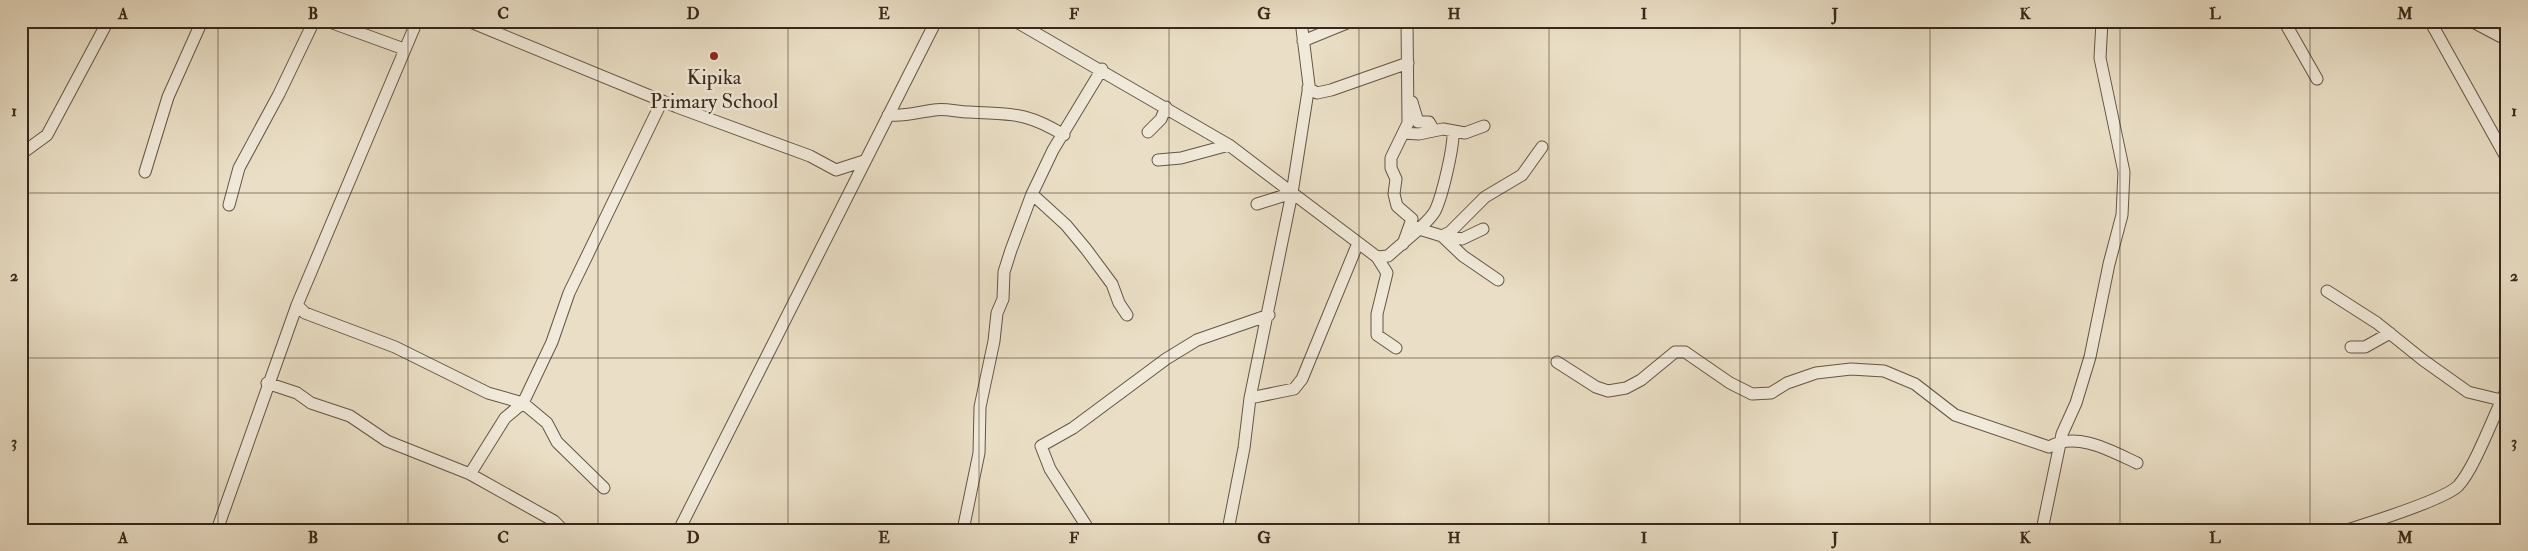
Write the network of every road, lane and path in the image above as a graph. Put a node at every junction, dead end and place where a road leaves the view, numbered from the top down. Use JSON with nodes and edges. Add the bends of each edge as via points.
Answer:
{"nodes":[{"id":1,"x":108,"y":21,"type":"edge"},
{"id":2,"x":202,"y":21,"type":"edge"},
{"id":3,"x":314,"y":21,"type":"edge"},
{"id":4,"x":328,"y":21,"type":"edge"},
{"id":5,"x":418,"y":21,"type":"edge"},
{"id":6,"x":468,"y":21,"type":"edge"},
{"id":7,"x":936,"y":21,"type":"edge"},
{"id":8,"x":1015,"y":21,"type":"edge"},
{"id":9,"x":1301,"y":21,"type":"edge"},
{"id":10,"x":1352,"y":21,"type":"edge"},
{"id":11,"x":2102,"y":21,"type":"edge"},
{"id":12,"x":2284,"y":21,"type":"edge"},
{"id":13,"x":2430,"y":21,"type":"edge"},
{"id":14,"x":2471,"y":21,"type":"edge"},
{"id":15,"x":1406,"y":22,"type":"edge"},
{"id":16,"x":2507,"y":40,"type":"edge"},
{"id":17,"x":1303,"y":41,"type":"junction"},
{"id":18,"x":404,"y":50,"type":"junction"},
{"id":19,"x":1408,"y":63,"type":"junction"},
{"id":20,"x":1102,"y":69,"type":"junction"},
{"id":21,"x":2317,"y":79,"type":"dead end"},
{"id":22,"x":1308,"y":88,"type":"junction"},
{"id":23,"x":1407,"y":98,"type":"junction"},
{"id":24,"x":662,"y":101,"type":"junction"},
{"id":25,"x":1166,"y":107,"type":"junction"},
{"id":26,"x":888,"y":115,"type":"junction"},
{"id":27,"x":1484,"y":126,"type":"dead end"},
{"id":28,"x":1433,"y":129,"type":"junction"},
{"id":29,"x":1453,"y":131,"type":"junction"},
{"id":30,"x":1148,"y":132,"type":"dead end"},
{"id":31,"x":1403,"y":133,"type":"junction"},
{"id":32,"x":1064,"y":135,"type":"junction"},
{"id":33,"x":1229,"y":145,"type":"junction"},
{"id":34,"x":1542,"y":147,"type":"dead end"},
{"id":35,"x":21,"y":154,"type":"edge"},
{"id":36,"x":2507,"y":159,"type":"edge"},
{"id":37,"x":864,"y":160,"type":"junction"},
{"id":38,"x":1158,"y":160,"type":"dead end"},
{"id":39,"x":145,"y":172,"type":"dead end"},
{"id":40,"x":1292,"y":193,"type":"junction"},
{"id":41,"x":1032,"y":194,"type":"junction"},
{"id":42,"x":1257,"y":204,"type":"dead end"},
{"id":43,"x":229,"y":205,"type":"dead end"},
{"id":44,"x":1412,"y":220,"type":"junction"},
{"id":45,"x":1419,"y":229,"type":"junction"},
{"id":46,"x":1483,"y":229,"type":"dead end"},
{"id":47,"x":1442,"y":236,"type":"junction"},
{"id":48,"x":1358,"y":243,"type":"junction"},
{"id":49,"x":1403,"y":244,"type":"junction"},
{"id":50,"x":1377,"y":257,"type":"junction"},
{"id":51,"x":1498,"y":280,"type":"dead end"},
{"id":52,"x":2327,"y":291,"type":"dead end"},
{"id":53,"x":296,"y":305,"type":"junction"},
{"id":54,"x":1127,"y":315,"type":"dead end"},
{"id":55,"x":1269,"y":316,"type":"junction"},
{"id":56,"x":2390,"y":333,"type":"junction"},
{"id":57,"x":2351,"y":347,"type":"dead end"},
{"id":58,"x":1396,"y":348,"type":"dead end"},
{"id":59,"x":1557,"y":362,"type":"dead end"},
{"id":60,"x":267,"y":383,"type":"junction"},
{"id":61,"x":2504,"y":395,"type":"edge"},
{"id":62,"x":1250,"y":398,"type":"junction"},
{"id":63,"x":523,"y":403,"type":"junction"},
{"id":64,"x":2061,"y":441,"type":"junction"},
{"id":65,"x":2049,"y":447,"type":"junction"},
{"id":66,"x":2057,"y":460,"type":"junction"},
{"id":67,"x":2137,"y":463,"type":"dead end"},
{"id":68,"x":470,"y":474,"type":"junction"},
{"id":69,"x":604,"y":488,"type":"dead end"},
{"id":70,"x":217,"y":530,"type":"edge"},
{"id":71,"x":563,"y":530,"type":"edge"},
{"id":72,"x":679,"y":530,"type":"edge"},
{"id":73,"x":963,"y":530,"type":"edge"},
{"id":74,"x":1089,"y":530,"type":"edge"},
{"id":75,"x":1228,"y":530,"type":"edge"},
{"id":76,"x":2042,"y":530,"type":"edge"},
{"id":77,"x":2347,"y":530,"type":"edge"}],
"edges":[{"from":1,"to":35,"type":"street","via":[[47,135]]},
{"from":2,"to":39,"type":"street","via":[[168,97]]},
{"from":3,"to":43,"type":"street","via":[[239,168]]},
{"from":4,"to":18,"type":"street"},
{"from":5,"to":18,"type":"street"},
{"from":6,"to":24,"type":"street"},
{"from":7,"to":26,"type":"street"},
{"from":8,"to":20,"type":"street"},
{"from":9,"to":17,"type":"street"},
{"from":10,"to":17,"type":"street"},
{"from":11,"to":64,"type":"street","via":[[2100,58],[2124,172],[2122,215],[2090,357]]},
{"from":12,"to":21,"type":"street"},
{"from":13,"to":36,"type":"street"},
{"from":14,"to":16,"type":"street"},
{"from":15,"to":19,"type":"street"},
{"from":17,"to":22,"type":"street"},
{"from":18,"to":53,"type":"street"},
{"from":19,"to":22,"type":"street","via":[[1331,90],[1317,92]]},
{"from":19,"to":23,"type":"street"},
{"from":20,"to":25,"type":"street"},
{"from":20,"to":32,"type":"street"},
{"from":22,"to":40,"type":"street"},
{"from":23,"to":28,"type":"street","via":[[1412,102],[1418,122],[1429,122]]},
{"from":23,"to":31,"type":"street","via":[[1408,123]]},
{"from":24,"to":37,"type":"street","via":[[810,156],[836,170]]},
{"from":24,"to":63,"type":"street","via":[[569,293],[552,342]]},
{"from":25,"to":30,"type":"street","via":[[1161,119]]},
{"from":25,"to":33,"type":"street"},
{"from":26,"to":32,"type":"street","via":[[947,109],[1009,112],[1037,119]]},
{"from":26,"to":37,"type":"street"},
{"from":27,"to":29,"type":"street","via":[[1465,133]]},
{"from":28,"to":29,"type":"street"},
{"from":28,"to":31,"type":"street","via":[[1431,133]]},
{"from":29,"to":45,"type":"street","via":[[1443,189],[1434,213]]},
{"from":31,"to":44,"type":"street","via":[[1391,158],[1391,168],[1396,179],[1394,194],[1397,206]]},
{"from":32,"to":41,"type":"street"},
{"from":33,"to":38,"type":"street","via":[[1180,158]]},
{"from":33,"to":40,"type":"street"},
{"from":34,"to":47,"type":"street","via":[[1522,175],[1485,197]]},
{"from":37,"to":72,"type":"street"},
{"from":40,"to":42,"type":"street"},
{"from":40,"to":48,"type":"street"},
{"from":40,"to":55,"type":"street"},
{"from":41,"to":54,"type":"street","via":[[1066,225],[1086,249],[1112,284]]},
{"from":41,"to":73,"type":"street","via":[[1004,272],[1003,299],[997,314],[980,407],[979,453]]},
{"from":44,"to":45,"type":"street","via":[[1412,226]]},
{"from":44,"to":49,"type":"street"},
{"from":45,"to":47,"type":"street"},
{"from":45,"to":49,"type":"street"},
{"from":46,"to":47,"type":"street","via":[[1462,239]]},
{"from":47,"to":51,"type":"street","via":[[1463,256]]},
{"from":48,"to":50,"type":"street"},
{"from":48,"to":62,"type":"street","via":[[1302,379],[1294,389]]},
{"from":49,"to":50,"type":"street","via":[[1388,256]]},
{"from":50,"to":58,"type":"street","via":[[1387,273],[1377,314],[1377,335]]},
{"from":52,"to":56,"type":"street"},
{"from":53,"to":60,"type":"street"},
{"from":53,"to":63,"type":"street","via":[[305,313],[395,347],[488,393]]},
{"from":55,"to":62,"type":"street"},
{"from":55,"to":74,"type":"street","via":[[1196,340],[1081,422],[1041,446],[1050,468]]},
{"from":56,"to":57,"type":"street","via":[[2365,347]]},
{"from":56,"to":61,"type":"street","via":[[2468,392]]},
{"from":59,"to":65,"type":"street","via":[[1608,391],[1626,388],[1641,380],[1675,352],[1685,352],[1752,394],[1771,393],[1787,383],[1816,373],[1851,369],[1884,371],[1915,384],[1955,415]]},
{"from":60,"to":68,"type":"street","via":[[350,416],[386,441]]},
{"from":60,"to":70,"type":"street"},
{"from":61,"to":77,"type":"street","via":[[2473,462],[2458,486],[2387,517]]},
{"from":62,"to":75,"type":"street"},
{"from":63,"to":68,"type":"street","via":[[505,418]]},
{"from":63,"to":69,"type":"street","via":[[547,423],[557,442]]},
{"from":64,"to":65,"type":"street"},
{"from":64,"to":66,"type":"street"},
{"from":64,"to":67,"type":"street","via":[[2080,441]]},
{"from":65,"to":66,"type":"street"},
{"from":66,"to":76,"type":"street"},
{"from":68,"to":71,"type":"street","via":[[554,521]]}]}
